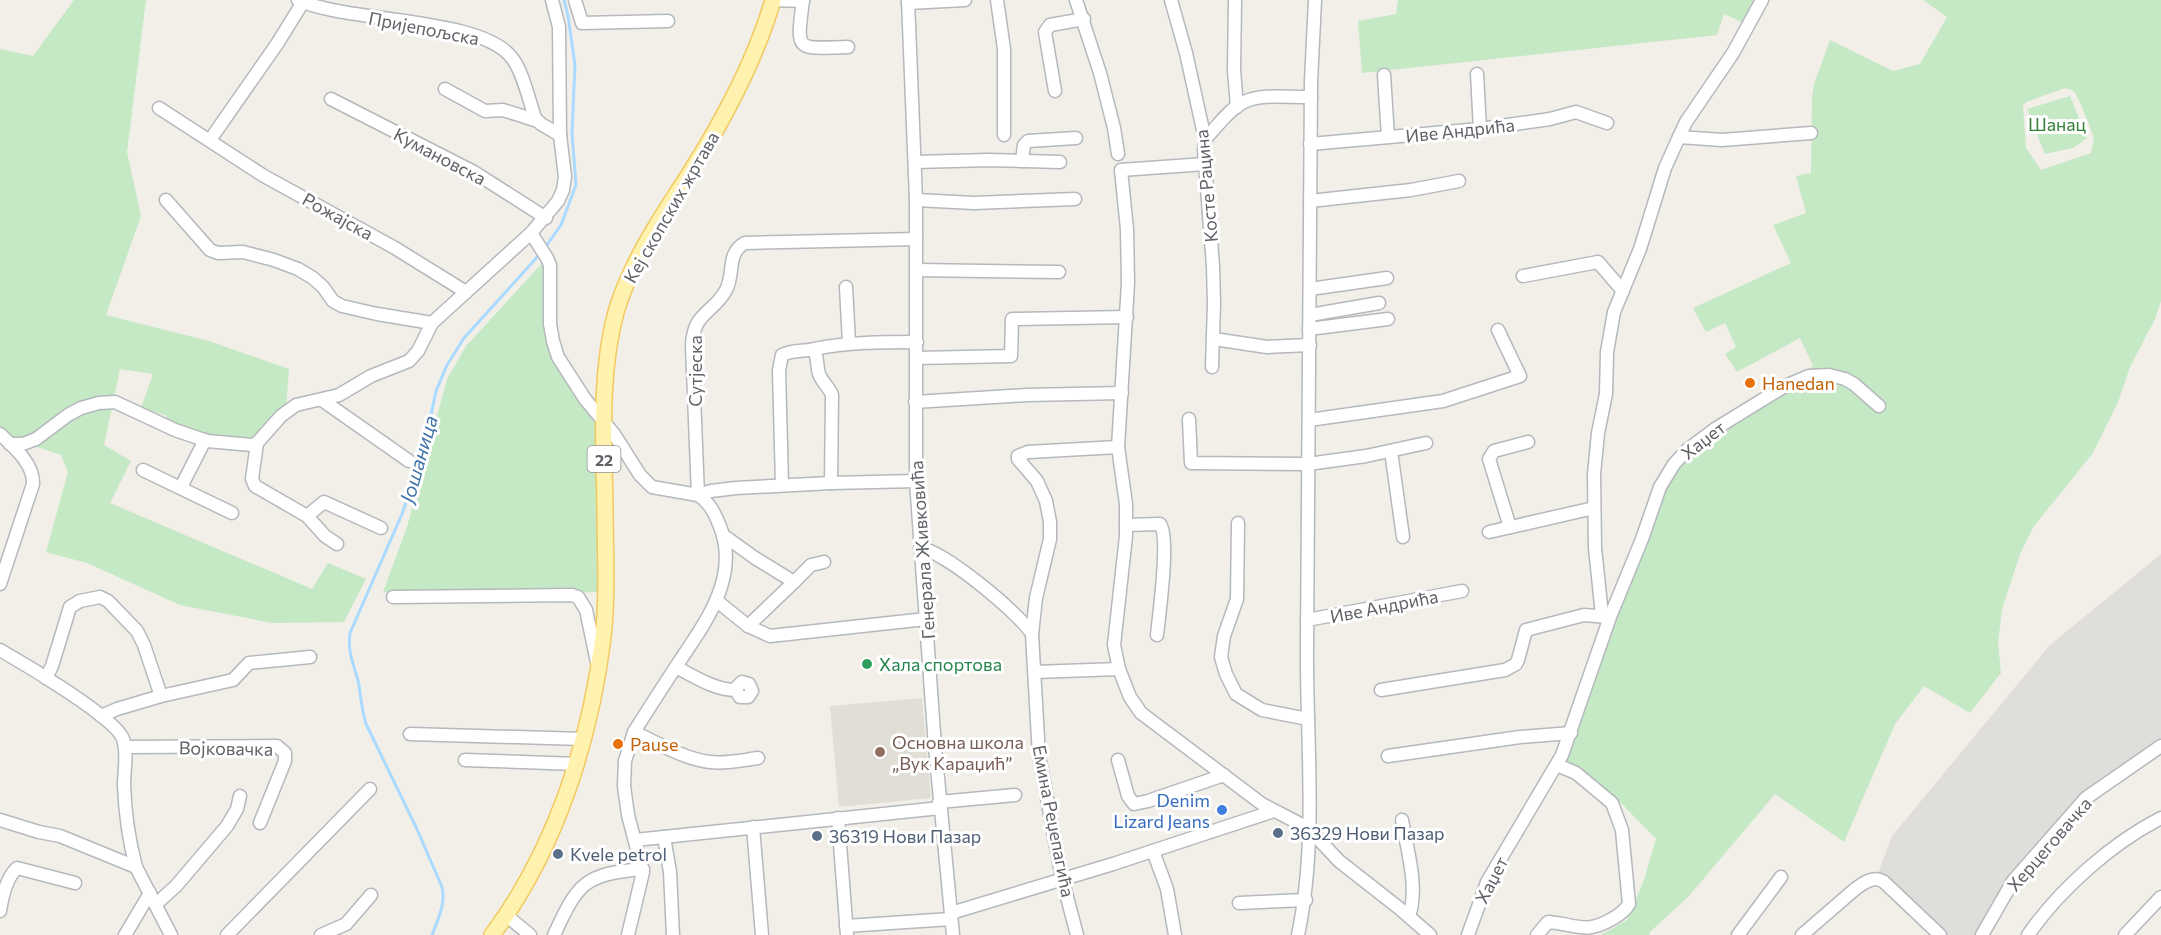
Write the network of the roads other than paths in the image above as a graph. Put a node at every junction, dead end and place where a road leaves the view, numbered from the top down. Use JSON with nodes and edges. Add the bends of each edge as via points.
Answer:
{"nodes":[{"id":1,"x":552,"y":0,"type":"edge"},
{"id":2,"x":575,"y":0,"type":"edge"},
{"id":3,"x":773,"y":0,"type":"edge"},
{"id":4,"x":803,"y":0,"type":"edge"},
{"id":5,"x":965,"y":0,"type":"edge"},
{"id":6,"x":998,"y":0,"type":"edge"},
{"id":7,"x":1077,"y":0,"type":"edge"},
{"id":8,"x":1171,"y":0,"type":"edge"},
{"id":9,"x":1235,"y":0,"type":"edge"},
{"id":10,"x":1315,"y":0,"type":"edge"},
{"id":11,"x":1762,"y":0,"type":"edge"},
{"id":12,"x":300,"y":1,"type":"edge"},
{"id":13,"x":908,"y":2,"type":"edge"},
{"id":14,"x":1084,"y":19,"type":"junction"},
{"id":15,"x":668,"y":21,"type":"dead end"},
{"id":16,"x":848,"y":47,"type":"dead end"},
{"id":17,"x":1477,"y":74,"type":"dead end"},
{"id":18,"x":1384,"y":75,"type":"dead end"},
{"id":19,"x":445,"y":89,"type":"dead end"},
{"id":20,"x":1055,"y":91,"type":"dead end"},
{"id":21,"x":1311,"y":98,"type":"junction"},
{"id":22,"x":331,"y":99,"type":"dead end"},
{"id":23,"x":1237,"y":106,"type":"junction"},
{"id":24,"x":159,"y":108,"type":"dead end"},
{"id":25,"x":538,"y":121,"type":"junction"},
{"id":26,"x":1607,"y":123,"type":"dead end"},
{"id":27,"x":1480,"y":129,"type":"junction"},
{"id":28,"x":1811,"y":133,"type":"dead end"},
{"id":29,"x":560,"y":135,"type":"junction"},
{"id":30,"x":1004,"y":135,"type":"dead end"},
{"id":31,"x":1388,"y":137,"type":"junction"},
{"id":32,"x":1679,"y":137,"type":"junction"},
{"id":33,"x":1076,"y":138,"type":"dead end"},
{"id":34,"x":1205,"y":139,"type":"junction"},
{"id":35,"x":210,"y":140,"type":"junction"},
{"id":36,"x":1310,"y":144,"type":"junction"},
{"id":37,"x":1118,"y":154,"type":"dead end"},
{"id":38,"x":1022,"y":161,"type":"junction"},
{"id":39,"x":915,"y":162,"type":"junction"},
{"id":40,"x":1060,"y":162,"type":"dead end"},
{"id":41,"x":1205,"y":164,"type":"junction"},
{"id":42,"x":1459,"y":181,"type":"dead end"},
{"id":43,"x":1075,"y":199,"type":"dead end"},
{"id":44,"x":166,"y":200,"type":"dead end"},
{"id":45,"x":916,"y":200,"type":"junction"},
{"id":46,"x":1310,"y":201,"type":"junction"},
{"id":47,"x":546,"y":218,"type":"junction"},
{"id":48,"x":534,"y":237,"type":"junction"},
{"id":49,"x":916,"y":239,"type":"junction"},
{"id":50,"x":917,"y":270,"type":"junction"},
{"id":51,"x":1059,"y":272,"type":"dead end"},
{"id":52,"x":1523,"y":276,"type":"dead end"},
{"id":53,"x":1387,"y":279,"type":"dead end"},
{"id":54,"x":846,"y":287,"type":"dead end"},
{"id":55,"x":1310,"y":289,"type":"junction"},
{"id":56,"x":1623,"y":291,"type":"junction"},
{"id":57,"x":466,"y":292,"type":"junction"},
{"id":58,"x":1378,"y":303,"type":"dead end"},
{"id":59,"x":1310,"y":315,"type":"junction"},
{"id":60,"x":1127,"y":317,"type":"junction"},
{"id":61,"x":1388,"y":319,"type":"dead end"},
{"id":62,"x":432,"y":323,"type":"junction"},
{"id":63,"x":1309,"y":329,"type":"junction"},
{"id":64,"x":1498,"y":330,"type":"dead end"},
{"id":65,"x":1214,"y":339,"type":"junction"},
{"id":66,"x":917,"y":342,"type":"junction"},
{"id":67,"x":849,"y":343,"type":"junction"},
{"id":68,"x":1310,"y":345,"type":"junction"},
{"id":69,"x":813,"y":350,"type":"junction"},
{"id":70,"x":917,"y":358,"type":"junction"},
{"id":71,"x":1212,"y":367,"type":"dead end"},
{"id":72,"x":1122,"y":393,"type":"junction"},
{"id":73,"x":322,"y":400,"type":"junction"},
{"id":74,"x":915,"y":402,"type":"junction"},
{"id":75,"x":1879,"y":406,"type":"dead end"},
{"id":76,"x":1189,"y":419,"type":"dead end"},
{"id":77,"x":1309,"y":420,"type":"junction"},
{"id":78,"x":603,"y":423,"type":"junction"},
{"id":79,"x":0,"y":434,"type":"edge"},
{"id":80,"x":206,"y":440,"type":"junction"},
{"id":81,"x":1528,"y":442,"type":"dead end"},
{"id":82,"x":258,"y":443,"type":"junction"},
{"id":83,"x":1426,"y":443,"type":"dead end"},
{"id":84,"x":10,"y":444,"type":"junction"},
{"id":85,"x":1118,"y":447,"type":"junction"},
{"id":86,"x":1391,"y":451,"type":"junction"},
{"id":87,"x":409,"y":461,"type":"dead end"},
{"id":88,"x":1308,"y":464,"type":"junction"},
{"id":89,"x":143,"y":470,"type":"dead end"},
{"id":90,"x":916,"y":481,"type":"junction"},
{"id":91,"x":831,"y":483,"type":"junction"},
{"id":92,"x":782,"y":485,"type":"junction"},
{"id":93,"x":181,"y":487,"type":"junction"},
{"id":94,"x":698,"y":495,"type":"junction"},
{"id":95,"x":1594,"y":508,"type":"junction"},
{"id":96,"x":232,"y":513,"type":"dead end"},
{"id":97,"x":307,"y":516,"type":"junction"},
{"id":98,"x":1238,"y":522,"type":"dead end"},
{"id":99,"x":1126,"y":525,"type":"junction"},
{"id":100,"x":1510,"y":527,"type":"junction"},
{"id":101,"x":381,"y":528,"type":"dead end"},
{"id":102,"x":1489,"y":532,"type":"dead end"},
{"id":103,"x":723,"y":535,"type":"junction"},
{"id":104,"x":1403,"y":537,"type":"dead end"},
{"id":105,"x":337,"y":544,"type":"dead end"},
{"id":106,"x":920,"y":548,"type":"junction"},
{"id":107,"x":824,"y":562,"type":"dead end"},
{"id":108,"x":794,"y":582,"type":"junction"},
{"id":109,"x":0,"y":584,"type":"edge"},
{"id":110,"x":1462,"y":591,"type":"dead end"},
{"id":111,"x":393,"y":597,"type":"dead end"},
{"id":112,"x":717,"y":601,"type":"junction"},
{"id":113,"x":1606,"y":616,"type":"junction"},
{"id":114,"x":926,"y":619,"type":"junction"},
{"id":115,"x":1307,"y":620,"type":"junction"},
{"id":116,"x":748,"y":626,"type":"junction"},
{"id":117,"x":1032,"y":634,"type":"junction"},
{"id":118,"x":1157,"y":635,"type":"dead end"},
{"id":119,"x":0,"y":650,"type":"edge"},
{"id":120,"x":310,"y":657,"type":"dead end"},
{"id":121,"x":676,"y":667,"type":"junction"},
{"id":122,"x":598,"y":669,"type":"junction"},
{"id":123,"x":1119,"y":669,"type":"junction"},
{"id":124,"x":1035,"y":672,"type":"junction"},
{"id":125,"x":46,"y":678,"type":"junction"},
{"id":126,"x":736,"y":690,"type":"dead end"},
{"id":127,"x":1381,"y":690,"type":"dead end"},
{"id":128,"x":160,"y":696,"type":"junction"},
{"id":129,"x":101,"y":716,"type":"junction"},
{"id":130,"x":1308,"y":719,"type":"junction"},
{"id":131,"x":634,"y":732,"type":"junction"},
{"id":132,"x":1571,"y":732,"type":"junction"},
{"id":133,"x":410,"y":734,"type":"dead end"},
{"id":134,"x":583,"y":739,"type":"junction"},
{"id":135,"x":2161,"y":746,"type":"edge"},
{"id":136,"x":125,"y":747,"type":"junction"},
{"id":137,"x":1388,"y":756,"type":"dead end"},
{"id":138,"x":758,"y":758,"type":"dead end"},
{"id":139,"x":465,"y":760,"type":"dead end"},
{"id":140,"x":1118,"y":760,"type":"dead end"},
{"id":141,"x":577,"y":764,"type":"junction"},
{"id":142,"x":1557,"y":765,"type":"junction"},
{"id":143,"x":1224,"y":776,"type":"junction"},
{"id":144,"x":370,"y":789,"type":"dead end"},
{"id":145,"x":1015,"y":795,"type":"dead end"},
{"id":146,"x":240,"y":796,"type":"dead end"},
{"id":147,"x":940,"y":805,"type":"junction"},
{"id":148,"x":1274,"y":811,"type":"junction"},
{"id":149,"x":838,"y":818,"type":"junction"},
{"id":150,"x":2158,"y":819,"type":"edge"},
{"id":151,"x":0,"y":820,"type":"edge"},
{"id":152,"x":1402,"y":820,"type":"dead end"},
{"id":153,"x":260,"y":823,"type":"dead end"},
{"id":154,"x":753,"y":827,"type":"junction"},
{"id":155,"x":1308,"y":828,"type":"junction"},
{"id":156,"x":664,"y":837,"type":"junction"},
{"id":157,"x":635,"y":840,"type":"junction"},
{"id":158,"x":1153,"y":851,"type":"junction"},
{"id":159,"x":136,"y":867,"type":"junction"},
{"id":160,"x":643,"y":869,"type":"junction"},
{"id":161,"x":1062,"y":878,"type":"junction"},
{"id":162,"x":1781,"y":878,"type":"dead end"},
{"id":163,"x":75,"y":884,"type":"dead end"},
{"id":164,"x":371,"y":895,"type":"dead end"},
{"id":165,"x":2161,"y":897,"type":"edge"},
{"id":166,"x":153,"y":898,"type":"junction"},
{"id":167,"x":1306,"y":900,"type":"junction"},
{"id":168,"x":1239,"y":903,"type":"dead end"},
{"id":169,"x":0,"y":905,"type":"edge"},
{"id":170,"x":507,"y":916,"type":"junction"},
{"id":171,"x":951,"y":916,"type":"junction"},
{"id":172,"x":1409,"y":916,"type":"junction"},
{"id":173,"x":846,"y":930,"type":"edge"},
{"id":174,"x":125,"y":935,"type":"edge"},
{"id":175,"x":171,"y":935,"type":"edge"},
{"id":176,"x":227,"y":935,"type":"edge"},
{"id":177,"x":321,"y":935,"type":"edge"},
{"id":178,"x":492,"y":935,"type":"edge"},
{"id":179,"x":530,"y":935,"type":"edge"},
{"id":180,"x":554,"y":935,"type":"edge"},
{"id":181,"x":628,"y":935,"type":"edge"},
{"id":182,"x":673,"y":935,"type":"edge"},
{"id":183,"x":762,"y":935,"type":"edge"},
{"id":184,"x":952,"y":935,"type":"edge"},
{"id":185,"x":1077,"y":935,"type":"edge"},
{"id":186,"x":1174,"y":935,"type":"edge"},
{"id":187,"x":1298,"y":935,"type":"edge"},
{"id":188,"x":1430,"y":935,"type":"edge"},
{"id":189,"x":1468,"y":935,"type":"edge"},
{"id":190,"x":1537,"y":935,"type":"edge"},
{"id":191,"x":1738,"y":935,"type":"edge"},
{"id":192,"x":1802,"y":935,"type":"edge"},
{"id":193,"x":1940,"y":935,"type":"edge"},
{"id":194,"x":1982,"y":935,"type":"edge"},
{"id":195,"x":2028,"y":935,"type":"edge"},
{"id":196,"x":2125,"y":935,"type":"edge"}],
"edges":[{"from":1,"to":29,"type":"street","via":[[559,21],[561,52]]},
{"from":2,"to":15,"type":"street","via":[[582,23]]},
{"from":3,"to":4,"type":"street","name":"Кеј скопских жртава"},
{"from":3,"to":78,"type":"main road","name":"Кеј скопских жртава","number":"22","via":[[733,99],[660,218],[623,290],[610,342]]},
{"from":4,"to":16,"type":"street","name":"Кеј скопских жртава","via":[[798,37],[802,44],[810,48]]},
{"from":5,"to":13,"type":"street"},
{"from":6,"to":30,"type":"street","via":[[1003,41]]},
{"from":7,"to":14,"type":"street"},
{"from":8,"to":34,"type":"street","name":"Косте Рацина"},
{"from":9,"to":23,"type":"street"},
{"from":10,"to":21,"type":"street","name":"Иве Андрића"},
{"from":11,"to":32,"type":"street","name":"Хаџет"},
{"from":12,"to":25,"type":"street","name":"Пријепољска","via":[[347,14],[445,28],[497,44],[516,63]]},
{"from":12,"to":35,"type":"street","via":[[277,44]]},
{"from":13,"to":39,"type":"street","name":"Генерала Живковића"},
{"from":14,"to":20,"type":"street","via":[[1050,25],[1045,32]]},
{"from":14,"to":37,"type":"street","via":[[1107,97]]},
{"from":17,"to":27,"type":"street"},
{"from":18,"to":31,"type":"street"},
{"from":19,"to":25,"type":"street","via":[[485,111],[504,110]]},
{"from":21,"to":23,"type":"street","via":[[1258,98]]},
{"from":21,"to":36,"type":"street","name":"Иве Андрића"},
{"from":22,"to":47,"type":"street","name":"Кумановска","via":[[474,172]]},
{"from":23,"to":34,"type":"street"},
{"from":24,"to":35,"type":"street","name":"Рожајска"},
{"from":25,"to":29,"type":"street"},
{"from":26,"to":27,"type":"street","name":"Иве Андрића","via":[[1576,112]]},
{"from":27,"to":31,"type":"street","name":"Иве Андрића"},
{"from":28,"to":32,"type":"street","via":[[1722,140]]},
{"from":29,"to":47,"type":"street","via":[[566,177],[558,201]]},
{"from":31,"to":36,"type":"street","name":"Иве Андрића"},
{"from":32,"to":56,"type":"street","name":"Хаџет"},
{"from":33,"to":38,"type":"street","via":[[1028,141]]},
{"from":34,"to":41,"type":"street","name":"Косте Рацина"},
{"from":35,"to":57,"type":"street","name":"Рожајска","via":[[264,176]]},
{"from":36,"to":46,"type":"street","name":"Иве Андрића"},
{"from":38,"to":39,"type":"street"},
{"from":38,"to":40,"type":"street"},
{"from":39,"to":45,"type":"street","name":"Генерала Живковића"},
{"from":41,"to":60,"type":"street","via":[[1122,170]]},
{"from":41,"to":65,"type":"street","name":"Косте Рацина"},
{"from":42,"to":46,"type":"street"},
{"from":43,"to":45,"type":"street"},
{"from":44,"to":62,"type":"street","via":[[214,252],[243,252],[298,269],[342,306]]},
{"from":45,"to":49,"type":"street","name":"Генерала Живковића"},
{"from":46,"to":55,"type":"street","name":"Иве Андрића"},
{"from":47,"to":48,"type":"street"},
{"from":48,"to":57,"type":"street"},
{"from":48,"to":78,"type":"street","via":[[547,258],[550,274],[554,348]]},
{"from":49,"to":50,"type":"street","name":"Генерала Живковића"},
{"from":49,"to":94,"type":"street","name":"Сутјеска","via":[[745,243],[737,248],[725,291],[698,321],[692,339]]},
{"from":50,"to":51,"type":"street"},
{"from":50,"to":66,"type":"street","name":"Генерала Живковића"},
{"from":52,"to":56,"type":"street","via":[[1598,262]]},
{"from":53,"to":55,"type":"street"},
{"from":54,"to":67,"type":"street"},
{"from":55,"to":59,"type":"street","name":"Иве Андрића"},
{"from":56,"to":95,"type":"street","name":"Хаџет","via":[[1614,312],[1607,352],[1606,394],[1595,454]]},
{"from":57,"to":62,"type":"street"},
{"from":58,"to":59,"type":"street"},
{"from":59,"to":63,"type":"street","name":"Иве Андрића"},
{"from":60,"to":70,"type":"street","via":[[1012,319],[1011,356]]},
{"from":60,"to":72,"type":"street"},
{"from":61,"to":63,"type":"street"},
{"from":62,"to":73,"type":"street","via":[[409,361]]},
{"from":63,"to":68,"type":"street","name":"Иве Андрића"},
{"from":64,"to":77,"type":"street","via":[[1520,376],[1443,401]]},
{"from":65,"to":68,"type":"street","via":[[1267,347]]},
{"from":65,"to":71,"type":"street","name":"Косте Рацина"},
{"from":66,"to":67,"type":"street"},
{"from":66,"to":70,"type":"street","name":"Генерала Живковића"},
{"from":67,"to":69,"type":"street"},
{"from":68,"to":77,"type":"street","name":"Иве Андрића"},
{"from":69,"to":91,"type":"street","via":[[820,376],[832,395]]},
{"from":69,"to":92,"type":"street","via":[[789,351],[780,358]]},
{"from":70,"to":74,"type":"street","name":"Генерала Живковића"},
{"from":72,"to":74,"type":"street"},
{"from":72,"to":85,"type":"street"},
{"from":73,"to":82,"type":"street","via":[[296,405],[287,411]]},
{"from":73,"to":87,"type":"street"},
{"from":74,"to":90,"type":"street","name":"Генерала Живковића"},
{"from":75,"to":113,"type":"street","name":"Хаџет","via":[[1845,379],[1809,376],[1754,404],[1687,450],[1662,480],[1642,539]]},
{"from":76,"to":88,"type":"street","via":[[1191,463]]},
{"from":77,"to":88,"type":"street","name":"Иве Андрића"},
{"from":78,"to":94,"type":"street","via":[[647,484]]},
{"from":78,"to":122,"type":"main road","name":"Кеј скопских жртава","number":"22","via":[[605,593]]},
{"from":79,"to":84,"type":"street"},
{"from":80,"to":82,"type":"street","via":[[244,446]]},
{"from":80,"to":84,"type":"street","via":[[108,402],[81,408],[29,442]]},
{"from":80,"to":93,"type":"street"},
{"from":81,"to":100,"type":"street","via":[[1494,451],[1489,459]]},
{"from":82,"to":97,"type":"street","via":[[252,479],[255,486]]},
{"from":83,"to":86,"type":"street"},
{"from":84,"to":109,"type":"street","via":[[28,465],[33,484]]},
{"from":85,"to":99,"type":"street"},
{"from":85,"to":117,"type":"street","name":"Емина Реџепагића","via":[[1028,452],[1018,456],[1037,481],[1050,522]]},
{"from":86,"to":88,"type":"street"},
{"from":86,"to":104,"type":"street"},
{"from":88,"to":115,"type":"street","name":"Иве Андрића"},
{"from":89,"to":93,"type":"street"},
{"from":90,"to":91,"type":"street"},
{"from":90,"to":106,"type":"street","name":"Генерала Живковића"},
{"from":91,"to":92,"type":"street"},
{"from":92,"to":94,"type":"street","via":[[720,489]]},
{"from":93,"to":96,"type":"street"},
{"from":94,"to":103,"type":"street","via":[[710,506]]},
{"from":95,"to":100,"type":"street"},
{"from":95,"to":113,"type":"street","name":"Хаџет","via":[[1596,569]]},
{"from":97,"to":101,"type":"street","via":[[324,502]]},
{"from":97,"to":105,"type":"street"},
{"from":98,"to":130,"type":"street","via":[[1237,599],[1221,657],[1226,674],[1236,694],[1262,710]]},
{"from":99,"to":118,"type":"street","via":[[1160,524],[1164,531]]},
{"from":99,"to":123,"type":"street","via":[[1114,645]]},
{"from":100,"to":102,"type":"street"},
{"from":103,"to":108,"type":"street"},
{"from":103,"to":112,"type":"street","via":[[725,569]]},
{"from":106,"to":114,"type":"street","name":"Генерала Живковића"},
{"from":106,"to":117,"type":"street","via":[[948,560]]},
{"from":107,"to":108,"type":"street","via":[[811,565]]},
{"from":108,"to":116,"type":"street"},
{"from":110,"to":115,"type":"street","name":"Иве Андрића"},
{"from":111,"to":122,"type":"street","name":"Кеј скопских жртава","via":[[578,597],[586,610]]},
{"from":112,"to":116,"type":"street"},
{"from":112,"to":121,"type":"street"},
{"from":113,"to":127,"type":"street","via":[[1584,615],[1526,630],[1516,664],[1505,670]]},
{"from":113,"to":132,"type":"street","name":"Хаџет"},
{"from":114,"to":116,"type":"street","via":[[775,636]]},
{"from":114,"to":147,"type":"street","name":"Генерала Живковића"},
{"from":115,"to":130,"type":"street","name":"Иве Андрића"},
{"from":117,"to":124,"type":"street","name":"Емина Реџепагића"},
{"from":119,"to":125,"type":"street"},
{"from":120,"to":128,"type":"street","via":[[249,663],[233,680]]},
{"from":121,"to":126,"type":"street","via":[[707,683]]},
{"from":121,"to":131,"type":"street"},
{"from":122,"to":134,"type":"main road","name":"Кеј скопских жртава","number":"22"},
{"from":123,"to":124,"type":"street"},
{"from":123,"to":143,"type":"street","via":[[1137,708]]},
{"from":124,"to":161,"type":"street","name":"Емина Реџепагића","via":[[1039,756]]},
{"from":125,"to":128,"type":"street","via":[[70,607],[100,597],[135,627]]},
{"from":125,"to":129,"type":"street"},
{"from":128,"to":129,"type":"street"},
{"from":129,"to":136,"type":"street","via":[[117,729]]},
{"from":130,"to":155,"type":"street","name":"Иве Андрића"},
{"from":131,"to":138,"type":"street","via":[[701,760]]},
{"from":131,"to":157,"type":"street","via":[[623,778]]},
{"from":132,"to":137,"type":"street"},
{"from":132,"to":142,"type":"street","name":"Хаџет"},
{"from":133,"to":134,"type":"street"},
{"from":134,"to":141,"type":"main road","name":"Кеј скопских жртава","number":"22"},
{"from":135,"to":194,"type":"street","name":"Херцеговачка","via":[[2086,798],[2013,881]]},
{"from":136,"to":153,"type":"street","name":"Војковачка","via":[[277,746],[285,753],[285,761]]},
{"from":136,"to":159,"type":"street","via":[[125,806]]},
{"from":139,"to":141,"type":"street"},
{"from":140,"to":143,"type":"street","via":[[1134,804]]},
{"from":141,"to":170,"type":"main road","name":"Кеј скопских жртава","number":"22","via":[[547,841]]},
{"from":142,"to":189,"type":"street","name":"Хаџет","via":[[1491,875]]},
{"from":142,"to":190,"type":"street","via":[[1576,773],[1614,808],[1622,830],[1629,904],[1614,918],[1592,928],[1548,922]]},
{"from":143,"to":148,"type":"street"},
{"from":144,"to":176,"type":"street"},
{"from":145,"to":147,"type":"street"},
{"from":146,"to":166,"type":"street","via":[[227,826],[176,886]]},
{"from":147,"to":149,"type":"street"},
{"from":147,"to":171,"type":"street","name":"Генерала Живковића"},
{"from":148,"to":155,"type":"street"},
{"from":148,"to":158,"type":"street"},
{"from":149,"to":154,"type":"street"},
{"from":149,"to":173,"type":"street"},
{"from":150,"to":195,"type":"street","via":[[2083,875],[2055,901]]},
{"from":151,"to":159,"type":"street","via":[[60,836]]},
{"from":152,"to":172,"type":"street","via":[[1413,887]]},
{"from":154,"to":156,"type":"street"},
{"from":154,"to":183,"type":"street"},
{"from":155,"to":167,"type":"street","name":"Иве Андрића"},
{"from":155,"to":172,"type":"street","via":[[1339,861]]},
{"from":156,"to":157,"type":"street"},
{"from":156,"to":182,"type":"street"},
{"from":157,"to":160,"type":"street"},
{"from":158,"to":161,"type":"street"},
{"from":158,"to":186,"type":"street","via":[[1167,889]]},
{"from":159,"to":166,"type":"street"},
{"from":160,"to":180,"type":"street","via":[[589,881],[569,903]]},
{"from":160,"to":181,"type":"street"},
{"from":161,"to":171,"type":"street"},
{"from":161,"to":185,"type":"street","name":"Емина Реџепагића"},
{"from":162,"to":191,"type":"street"},
{"from":163,"to":169,"type":"street","via":[[17,868]]},
{"from":164,"to":177,"type":"street","via":[[346,924]]},
{"from":165,"to":196,"type":"street"},
{"from":166,"to":174,"type":"street"},
{"from":166,"to":175,"type":"street"},
{"from":167,"to":168,"type":"street"},
{"from":167,"to":187,"type":"street","name":"Иве Андрића"},
{"from":170,"to":178,"type":"main road","name":"Кеј скопских жртава","number":"22"},
{"from":170,"to":179,"type":"street"},
{"from":171,"to":173,"type":"street"},
{"from":171,"to":184,"type":"street","name":"Генерала Живковића"},
{"from":172,"to":188,"type":"street"},
{"from":192,"to":193,"type":"street","via":[[1863,883],[1876,879],[1884,882]]}]}
